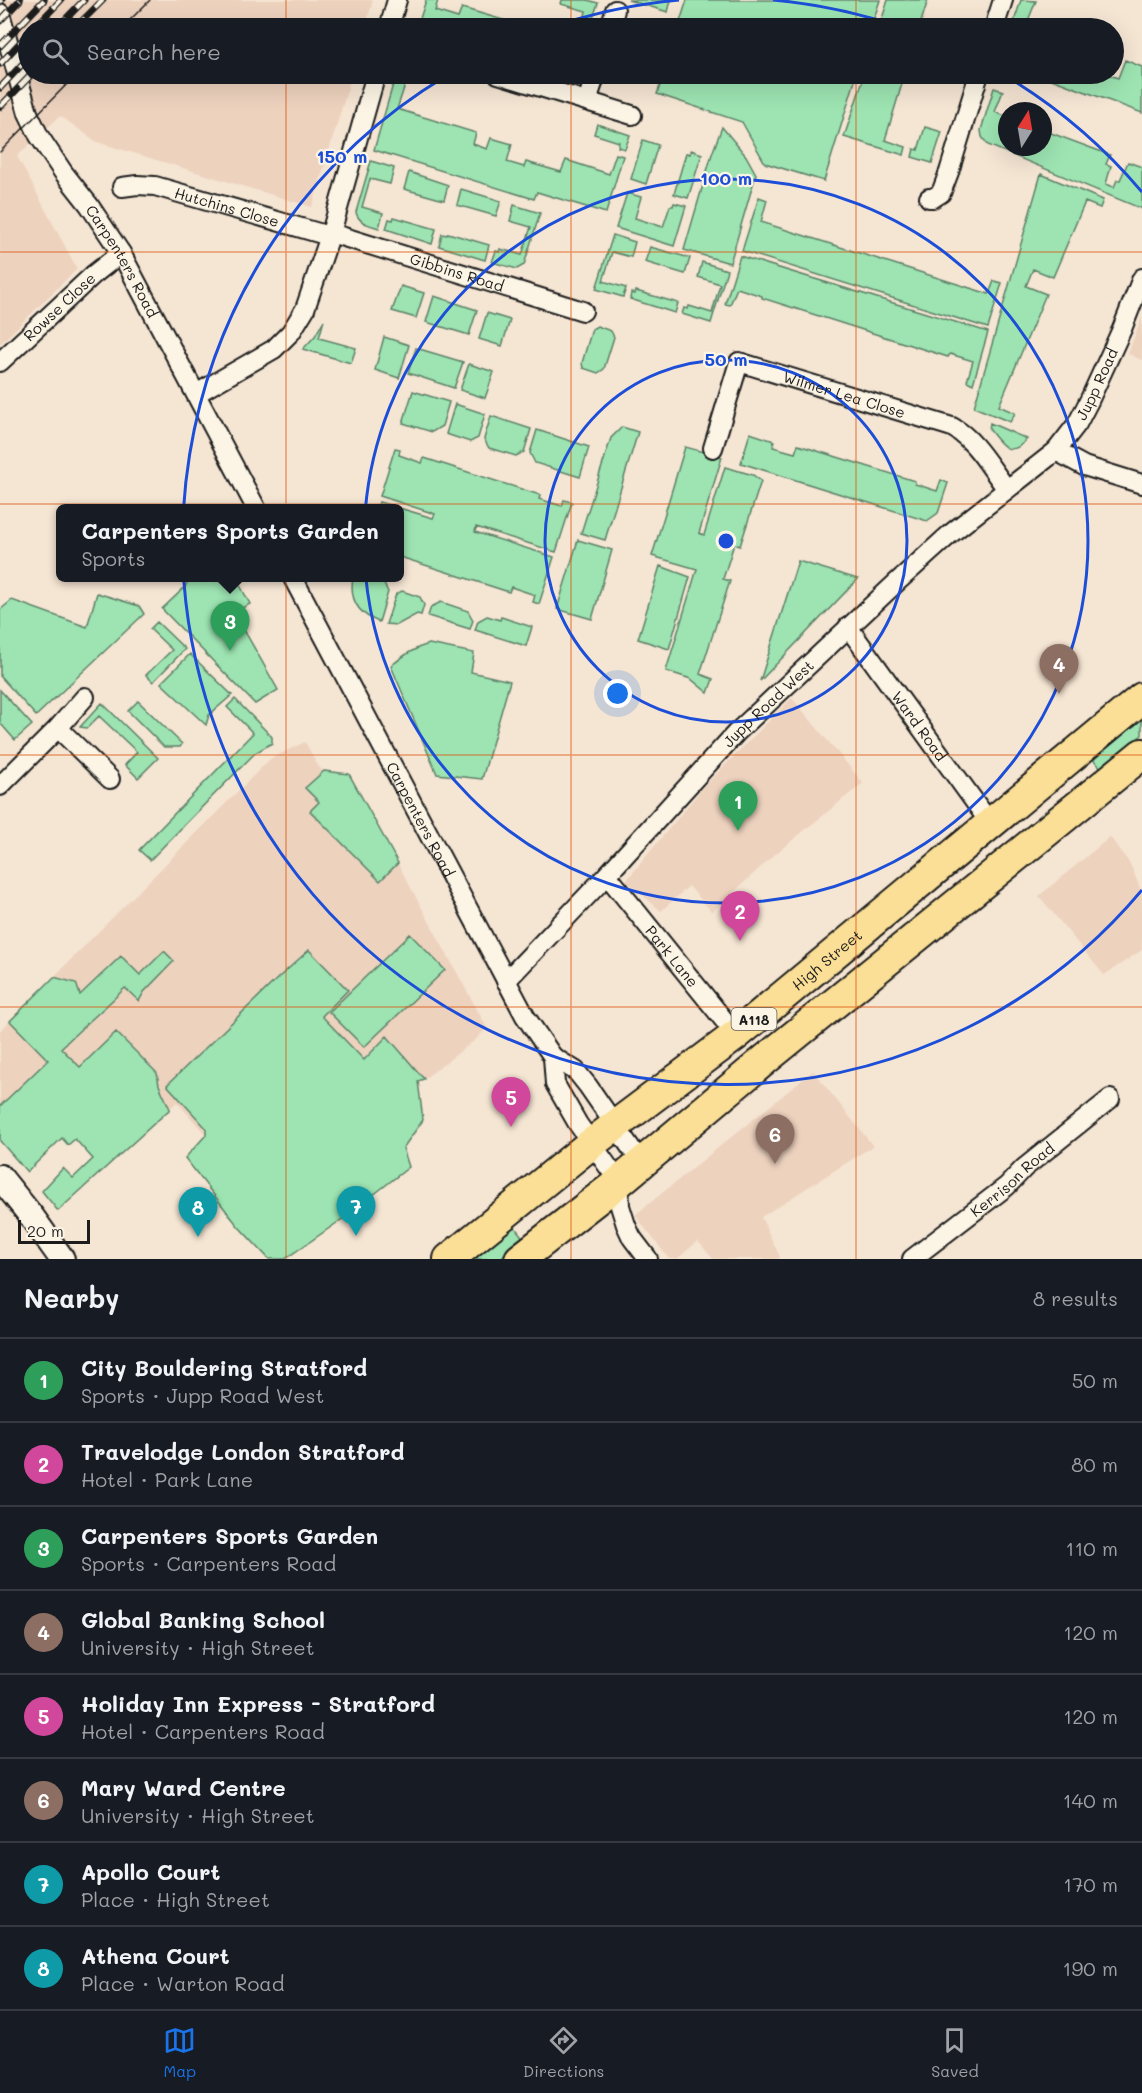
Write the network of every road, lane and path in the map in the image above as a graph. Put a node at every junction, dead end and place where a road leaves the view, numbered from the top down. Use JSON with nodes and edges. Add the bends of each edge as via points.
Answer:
{"nodes":[{"id":1,"x":397,"y":0,"type":"edge"},
{"id":2,"x":1003,"y":0,"type":"edge"},
{"id":3,"x":615,"y":10,"type":"dead end"},
{"id":4,"x":0,"y":13,"type":"edge"},
{"id":5,"x":391,"y":18,"type":"edge"},
{"id":6,"x":613,"y":18,"type":"edge"},
{"id":7,"x":997,"y":18,"type":"edge"},
{"id":8,"x":18,"y":76,"type":"edge"},
{"id":9,"x":20,"y":84,"type":"edge"},
{"id":10,"x":373,"y":84,"type":"edge"},
{"id":11,"x":531,"y":84,"type":"edge"},
{"id":12,"x":593,"y":84,"type":"edge"},
{"id":13,"x":976,"y":84,"type":"edge"},
{"id":14,"x":587,"y":101,"type":"junction"},
{"id":15,"x":632,"y":115,"type":"dead end"},
{"id":16,"x":122,"y":187,"type":"dead end"},
{"id":17,"x":929,"y":198,"type":"dead end"},
{"id":18,"x":330,"y":234,"type":"junction"},
{"id":19,"x":121,"y":253,"type":"junction"},
{"id":20,"x":1142,"y":278,"type":"edge"},
{"id":21,"x":583,"y":311,"type":"dead end"},
{"id":22,"x":0,"y":362,"type":"edge"},
{"id":23,"x":196,"y":394,"type":"junction"},
{"id":24,"x":713,"y":448,"type":"dead end"},
{"id":25,"x":1056,"y":451,"type":"junction"},
{"id":26,"x":1142,"y":484,"type":"edge"},
{"id":27,"x":1007,"y":489,"type":"junction"},
{"id":28,"x":254,"y":504,"type":"edge"},
{"id":29,"x":295,"y":582,"type":"edge"},
{"id":30,"x":848,"y":627,"type":"junction"},
{"id":31,"x":85,"y":697,"type":"dead end"},
{"id":32,"x":1142,"y":698,"type":"edge"},
{"id":33,"x":58,"y":728,"type":"junction"},
{"id":34,"x":1142,"y":754,"type":"edge"},
{"id":35,"x":110,"y":779,"type":"dead end"},
{"id":36,"x":0,"y":786,"type":"edge"},
{"id":37,"x":990,"y":823,"type":"junction"},
{"id":38,"x":608,"y":875,"type":"junction"},
{"id":39,"x":506,"y":981,"type":"junction"},
{"id":40,"x":736,"y":1035,"type":"junction"},
{"id":41,"x":553,"y":1058,"type":"junction"},
{"id":42,"x":1110,"y":1099,"type":"dead end"},
{"id":43,"x":615,"y":1125,"type":"junction"},
{"id":44,"x":592,"y":1143,"type":"junction"},
{"id":45,"x":630,"y":1173,"type":"junction"},
{"id":46,"x":0,"y":1178,"type":"edge"},
{"id":47,"x":62,"y":1259,"type":"edge"},
{"id":48,"x":449,"y":1259,"type":"edge"},
{"id":49,"x":520,"y":1259,"type":"edge"},
{"id":50,"x":648,"y":1259,"type":"edge"},
{"id":51,"x":912,"y":1259,"type":"edge"}],
"edges":[{"from":1,"to":5,"type":"street"},
{"from":2,"to":7,"type":"street"},
{"from":3,"to":6,"type":"street"},
{"from":4,"to":8,"type":"street","name":"Carpenters Road"},
{"from":9,"to":19,"type":"street","name":"Carpenters Road","via":[[31,121],[45,145]]},
{"from":10,"to":18,"type":"street"},
{"from":11,"to":14,"type":"street"},
{"from":12,"to":14,"type":"street"},
{"from":13,"to":17,"type":"street","via":[[941,193]]},
{"from":14,"to":15,"type":"street"},
{"from":16,"to":18,"type":"street","name":"Hutchins Close","via":[[155,186]]},
{"from":18,"to":21,"type":"street","name":"Gibbins Road"},
{"from":18,"to":23,"type":"street","via":[[305,309],[291,332],[274,349]]},
{"from":19,"to":22,"type":"street","name":"Rowse Close"},
{"from":19,"to":23,"type":"street","name":"Carpenters Road"},
{"from":20,"to":25,"type":"street","name":"Jupp Road","via":[[1085,408]]},
{"from":23,"to":28,"type":"street","name":"Carpenters Road"},
{"from":24,"to":27,"type":"street","name":"Wilmer Lea Close","via":[[739,362],[952,427],[973,444]]},
{"from":25,"to":26,"type":"street","via":[[1084,466]]},
{"from":25,"to":27,"type":"street","name":"Jupp Road West"},
{"from":27,"to":30,"type":"street","name":"Jupp Road West","via":[[949,535]]},
{"from":29,"to":39,"type":"street","name":"Carpenters Road"},
{"from":30,"to":37,"type":"street","name":"Ward Road"},
{"from":30,"to":38,"type":"street","name":"Jupp Road West","via":[[736,733]]},
{"from":31,"to":33,"type":"street"},
{"from":32,"to":37,"type":"main road","name":"High Street","number":"A118"},
{"from":33,"to":35,"type":"street"},
{"from":33,"to":36,"type":"street"},
{"from":34,"to":45,"type":"main road","number":"A118"},
{"from":37,"to":40,"type":"main road","name":"High Street","number":"A118"},
{"from":38,"to":39,"type":"street","name":"Jupp Road West"},
{"from":38,"to":40,"type":"street","name":"Park Lane"},
{"from":39,"to":41,"type":"street","name":"Carpenters Road"},
{"from":40,"to":43,"type":"main road","name":"High Street","number":"A118"},
{"from":41,"to":43,"type":"street","name":"Carpenters Road","via":[[576,1071]]},
{"from":41,"to":44,"type":"street","name":"Carpenters Road","via":[[555,1084]]},
{"from":42,"to":51,"type":"street","name":"Kerrison Road"},
{"from":43,"to":44,"type":"main road","name":"High Street","number":"A118"},
{"from":43,"to":45,"type":"street","name":"Carpenters Road"},
{"from":44,"to":45,"type":"street","name":"Carpenters Road"},
{"from":44,"to":48,"type":"main road","name":"High Street","number":"A118"},
{"from":45,"to":49,"type":"main road","number":"A118"},
{"from":45,"to":50,"type":"street","via":[[620,1206],[632,1238]]},
{"from":46,"to":47,"type":"street"}]}
